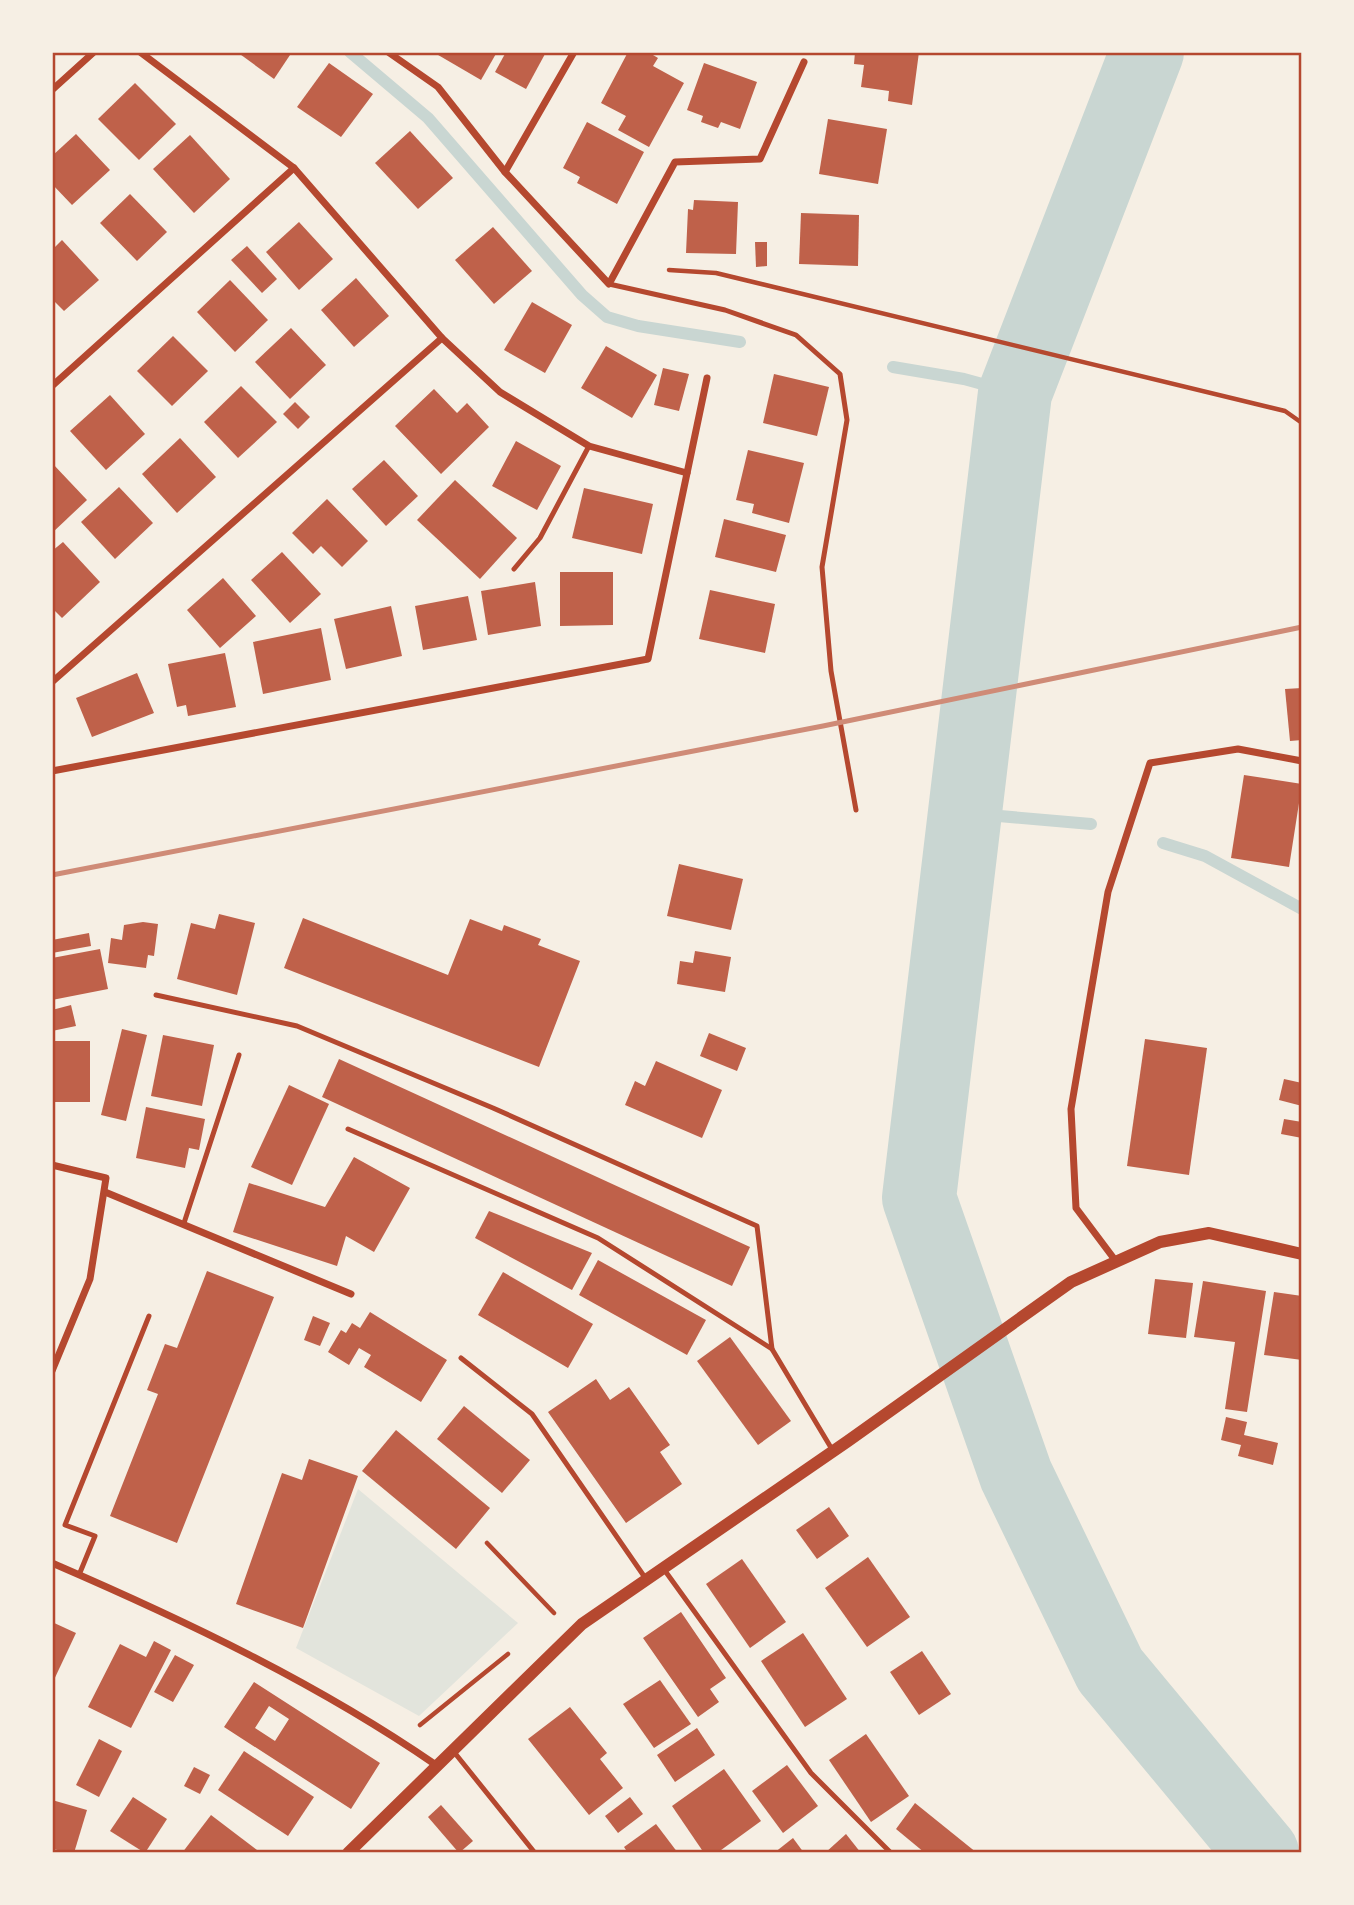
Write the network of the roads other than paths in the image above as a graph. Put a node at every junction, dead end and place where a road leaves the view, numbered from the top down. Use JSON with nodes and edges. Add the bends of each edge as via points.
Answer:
{"nodes":[{"id":1,"x":94,"y":52,"type":"edge"},
{"id":2,"x":141,"y":52,"type":"edge"},
{"id":3,"x":388,"y":52,"type":"edge"},
{"id":4,"x":574,"y":52,"type":"edge"},
{"id":5,"x":804,"y":62,"type":"dead end"},
{"id":6,"x":52,"y":90,"type":"edge"},
{"id":7,"x":294,"y":168,"type":"junction"},
{"id":8,"x":505,"y":173,"type":"junction"},
{"id":9,"x":609,"y":284,"type":"junction"},
{"id":10,"x":442,"y":338,"type":"junction"},
{"id":11,"x":707,"y":378,"type":"dead end"},
{"id":12,"x":52,"y":386,"type":"edge"},
{"id":13,"x":589,"y":446,"type":"junction"},
{"id":14,"x":687,"y":473,"type":"junction"},
{"id":15,"x":514,"y":569,"type":"dead end"},
{"id":16,"x":52,"y":681,"type":"edge"},
{"id":17,"x":1301,"y":761,"type":"edge"},
{"id":18,"x":52,"y":771,"type":"edge"},
{"id":19,"x":856,"y":810,"type":"dead end"},
{"id":20,"x":156,"y":995,"type":"dead end"},
{"id":21,"x":239,"y":1055,"type":"dead end"},
{"id":22,"x":348,"y":1129,"type":"dead end"},
{"id":23,"x":52,"y":1165,"type":"edge"},
{"id":24,"x":105,"y":1192,"type":"junction"},
{"id":25,"x":184,"y":1223,"type":"junction"},
{"id":26,"x":1301,"y":1254,"type":"edge"},
{"id":27,"x":1115,"y":1260,"type":"junction"},
{"id":28,"x":351,"y":1294,"type":"dead end"},
{"id":29,"x":149,"y":1316,"type":"dead end"},
{"id":30,"x":772,"y":1349,"type":"junction"},
{"id":31,"x":461,"y":1358,"type":"dead end"},
{"id":32,"x":52,"y":1371,"type":"edge"},
{"id":33,"x":833,"y":1451,"type":"junction"},
{"id":34,"x":52,"y":1563,"type":"edge"},
{"id":35,"x":663,"y":1568,"type":"junction"},
{"id":36,"x":79,"y":1575,"type":"junction"},
{"id":37,"x":646,"y":1580,"type":"junction"},
{"id":38,"x":452,"y":1749,"type":"junction"},
{"id":39,"x":436,"y":1765,"type":"junction"},
{"id":40,"x":348,"y":1853,"type":"edge"},
{"id":41,"x":535,"y":1853,"type":"edge"},
{"id":42,"x":891,"y":1853,"type":"edge"}],
"edges":[{"from":1,"to":6,"type":"street"},
{"from":2,"to":7,"type":"street"},
{"from":3,"to":8,"type":"street","via":[[438,87]]},
{"from":4,"to":8,"type":"street"},
{"from":5,"to":9,"type":"street","via":[[760,159],[675,162]]},
{"from":7,"to":10,"type":"street"},
{"from":7,"to":12,"type":"street"},
{"from":8,"to":9,"type":"street"},
{"from":9,"to":19,"type":"lane","via":[[725,310],[796,335],[840,374],[847,421],[822,567],[831,671]]},
{"from":10,"to":13,"type":"street","via":[[500,392]]},
{"from":10,"to":16,"type":"street"},
{"from":11,"to":14,"type":"street"},
{"from":13,"to":14,"type":"street"},
{"from":13,"to":15,"type":"lane","via":[[541,538]]},
{"from":14,"to":18,"type":"street","via":[[648,659]]},
{"from":17,"to":27,"type":"street","via":[[1238,749],[1150,762],[1108,892],[1071,1109],[1076,1208]]},
{"from":20,"to":30,"type":"lane","via":[[297,1026],[757,1226]]},
{"from":21,"to":25,"type":"lane"},
{"from":22,"to":30,"type":"lane","via":[[598,1238]]},
{"from":23,"to":24,"type":"street","via":[[106,1178]]},
{"from":24,"to":25,"type":"street"},
{"from":24,"to":32,"type":"street","via":[[90,1279]]},
{"from":25,"to":28,"type":"street"},
{"from":26,"to":27,"type":"street","via":[[1209,1233],[1160,1242]]},
{"from":27,"to":33,"type":"street","via":[[1071,1282]]},
{"from":29,"to":36,"type":"lane","via":[[65,1525],[95,1536]]},
{"from":30,"to":33,"type":"lane"},
{"from":31,"to":37,"type":"lane","via":[[533,1414]]},
{"from":33,"to":35,"type":"street"},
{"from":34,"to":36,"type":"street"},
{"from":35,"to":37,"type":"street"},
{"from":35,"to":42,"type":"lane","via":[[811,1773]]},
{"from":36,"to":39,"type":"street","via":[[206,1633],[400,1740]]},
{"from":37,"to":38,"type":"street","via":[[582,1624]]},
{"from":38,"to":39,"type":"street"},
{"from":38,"to":41,"type":"lane"},
{"from":39,"to":40,"type":"street"}]}
